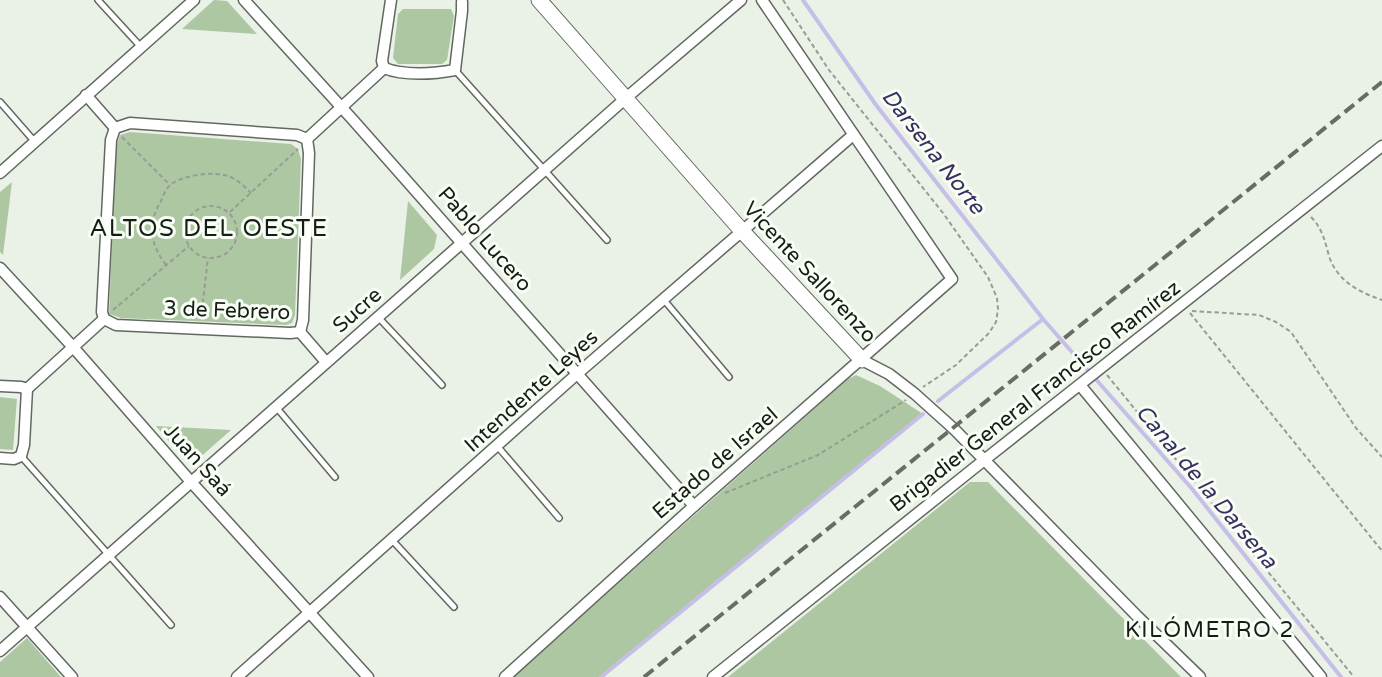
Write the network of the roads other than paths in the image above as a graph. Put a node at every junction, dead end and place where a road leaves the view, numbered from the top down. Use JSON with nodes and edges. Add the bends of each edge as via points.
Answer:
{"nodes":[{"id":1,"x":98,"y":0,"type":"edge"},
{"id":2,"x":194,"y":0,"type":"edge"},
{"id":3,"x":244,"y":0,"type":"edge"},
{"id":4,"x":391,"y":0,"type":"edge"},
{"id":5,"x":539,"y":0,"type":"edge"},
{"id":6,"x":741,"y":0,"type":"edge"},
{"id":7,"x":762,"y":0,"type":"edge"},
{"id":8,"x":461,"y":1,"type":"edge"},
{"id":9,"x":141,"y":47,"type":"junction"},
{"id":10,"x":384,"y":68,"type":"junction"},
{"id":11,"x":454,"y":70,"type":"junction"},
{"id":12,"x":86,"y":95,"type":"junction"},
{"id":13,"x":626,"y":98,"type":"junction"},
{"id":14,"x":0,"y":102,"type":"edge"},
{"id":15,"x":341,"y":107,"type":"junction"},
{"id":16,"x":118,"y":131,"type":"junction"},
{"id":17,"x":852,"y":135,"type":"junction"},
{"id":18,"x":307,"y":139,"type":"junction"},
{"id":19,"x":35,"y":142,"type":"junction"},
{"id":20,"x":1382,"y":146,"type":"edge"},
{"id":21,"x":545,"y":169,"type":"junction"},
{"id":22,"x":0,"y":172,"type":"edge"},
{"id":23,"x":742,"y":231,"type":"junction"},
{"id":24,"x":607,"y":240,"type":"dead end"},
{"id":25,"x":462,"y":243,"type":"junction"},
{"id":26,"x":0,"y":268,"type":"edge"},
{"id":27,"x":664,"y":300,"type":"junction"},
{"id":28,"x":106,"y":316,"type":"junction"},
{"id":29,"x":378,"y":317,"type":"junction"},
{"id":30,"x":300,"y":332,"type":"junction"},
{"id":31,"x":73,"y":347,"type":"junction"},
{"id":32,"x":862,"y":360,"type":"junction"},
{"id":33,"x":326,"y":362,"type":"junction"},
{"id":34,"x":577,"y":374,"type":"junction"},
{"id":35,"x":729,"y":377,"type":"dead end"},
{"id":36,"x":442,"y":385,"type":"dead end"},
{"id":37,"x":1080,"y":385,"type":"junction"},
{"id":38,"x":0,"y":386,"type":"edge"},
{"id":39,"x":27,"y":389,"type":"junction"},
{"id":40,"x":276,"y":407,"type":"junction"},
{"id":41,"x":498,"y":447,"type":"junction"},
{"id":42,"x":21,"y":456,"type":"junction"},
{"id":43,"x":0,"y":458,"type":"edge"},
{"id":44,"x":983,"y":461,"type":"junction"},
{"id":45,"x":335,"y":477,"type":"dead end"},
{"id":46,"x":192,"y":483,"type":"junction"},
{"id":47,"x":694,"y":506,"type":"junction"},
{"id":48,"x":559,"y":518,"type":"dead end"},
{"id":49,"x":392,"y":540,"type":"junction"},
{"id":50,"x":109,"y":555,"type":"junction"},
{"id":51,"x":0,"y":597,"type":"edge"},
{"id":52,"x":454,"y":607,"type":"dead end"},
{"id":53,"x":310,"y":613,"type":"junction"},
{"id":54,"x":171,"y":625,"type":"dead end"},
{"id":55,"x":27,"y":627,"type":"junction"},
{"id":56,"x":0,"y":651,"type":"edge"},
{"id":57,"x":72,"y":677,"type":"edge"},
{"id":58,"x":237,"y":677,"type":"edge"},
{"id":59,"x":369,"y":677,"type":"edge"},
{"id":60,"x":505,"y":677,"type":"edge"},
{"id":61,"x":713,"y":677,"type":"edge"},
{"id":62,"x":1200,"y":677,"type":"edge"},
{"id":63,"x":1321,"y":677,"type":"edge"}],
"edges":[{"from":1,"to":9,"type":"lane"},
{"from":2,"to":9,"type":"street"},
{"from":3,"to":15,"type":"street","name":"Pablo Lucero"},
{"from":4,"to":10,"type":"street"},
{"from":5,"to":13,"type":"street","name":"Vicente Sallorenzo"},
{"from":6,"to":13,"type":"street","name":"Sucre"},
{"from":7,"to":17,"type":"street"},
{"from":8,"to":11,"type":"street"},
{"from":9,"to":12,"type":"street"},
{"from":10,"to":11,"type":"street","via":[[394,72]]},
{"from":10,"to":15,"type":"street"},
{"from":11,"to":21,"type":"lane"},
{"from":12,"to":16,"type":"street"},
{"from":12,"to":19,"type":"street"},
{"from":13,"to":21,"type":"street","name":"Sucre"},
{"from":13,"to":23,"type":"street","name":"Vicente Sallorenzo"},
{"from":14,"to":19,"type":"lane"},
{"from":15,"to":18,"type":"street"},
{"from":15,"to":25,"type":"street","name":"Pablo Lucero"},
{"from":16,"to":18,"type":"street","via":[[130,123],[297,135]]},
{"from":16,"to":28,"type":"street","via":[[111,140],[102,312]]},
{"from":17,"to":23,"type":"street","name":"Intendente Leyes"},
{"from":17,"to":32,"type":"street","name":"Estado de Israel","via":[[952,279]]},
{"from":18,"to":30,"type":"street","name":"3 de Febrero"},
{"from":19,"to":22,"type":"street"},
{"from":20,"to":37,"type":"street","name":"Brigadier General Francisco Ramírez"},
{"from":21,"to":24,"type":"lane"},
{"from":21,"to":25,"type":"street","name":"Sucre"},
{"from":23,"to":27,"type":"street","name":"Intendente Leyes"},
{"from":23,"to":32,"type":"street","name":"Vicente Sallorenzo"},
{"from":25,"to":29,"type":"street","name":"Sucre"},
{"from":25,"to":34,"type":"street","name":"Pablo Lucero"},
{"from":26,"to":31,"type":"street","name":"Juan Saá"},
{"from":27,"to":34,"type":"street","name":"Intendente Leyes"},
{"from":27,"to":35,"type":"lane"},
{"from":28,"to":30,"type":"street","name":"3 de Febrero","via":[[116,325]]},
{"from":28,"to":31,"type":"street"},
{"from":29,"to":33,"type":"street","name":"Sucre"},
{"from":29,"to":36,"type":"lane"},
{"from":30,"to":33,"type":"street"},
{"from":31,"to":39,"type":"street"},
{"from":31,"to":46,"type":"street","name":"Juan Saá"},
{"from":32,"to":44,"type":"street","name":"Vicente Sallorenzo","via":[[915,394]]},
{"from":32,"to":47,"type":"street","name":"Estado de Israel"},
{"from":33,"to":40,"type":"street","name":"Sucre"},
{"from":34,"to":41,"type":"street","name":"Intendente Leyes"},
{"from":34,"to":47,"type":"street","name":"Pablo Lucero"},
{"from":37,"to":44,"type":"street","name":"Brigadier General Francisco Ramírez"},
{"from":37,"to":63,"type":"street"},
{"from":38,"to":39,"type":"street"},
{"from":39,"to":42,"type":"street"},
{"from":40,"to":45,"type":"lane"},
{"from":40,"to":46,"type":"street","name":"Sucre"},
{"from":41,"to":48,"type":"lane"},
{"from":41,"to":49,"type":"street","name":"Intendente Leyes"},
{"from":42,"to":43,"type":"street"},
{"from":42,"to":50,"type":"lane"},
{"from":44,"to":61,"type":"street","name":"Brigadier General Francisco Ramírez"},
{"from":44,"to":62,"type":"street","name":"Vicente Sallorenzo"},
{"from":46,"to":50,"type":"street","name":"Sucre"},
{"from":46,"to":53,"type":"street","name":"Juan Saá"},
{"from":47,"to":60,"type":"street","name":"Estado de Israel"},
{"from":49,"to":52,"type":"lane"},
{"from":49,"to":53,"type":"street","name":"Intendente Leyes"},
{"from":50,"to":54,"type":"lane"},
{"from":50,"to":55,"type":"street","name":"Sucre"},
{"from":51,"to":55,"type":"street"},
{"from":53,"to":58,"type":"street","name":"Intendente Leyes"},
{"from":53,"to":59,"type":"street","name":"Juan Saá"},
{"from":55,"to":56,"type":"street","name":"Sucre"},
{"from":55,"to":57,"type":"street"}]}
